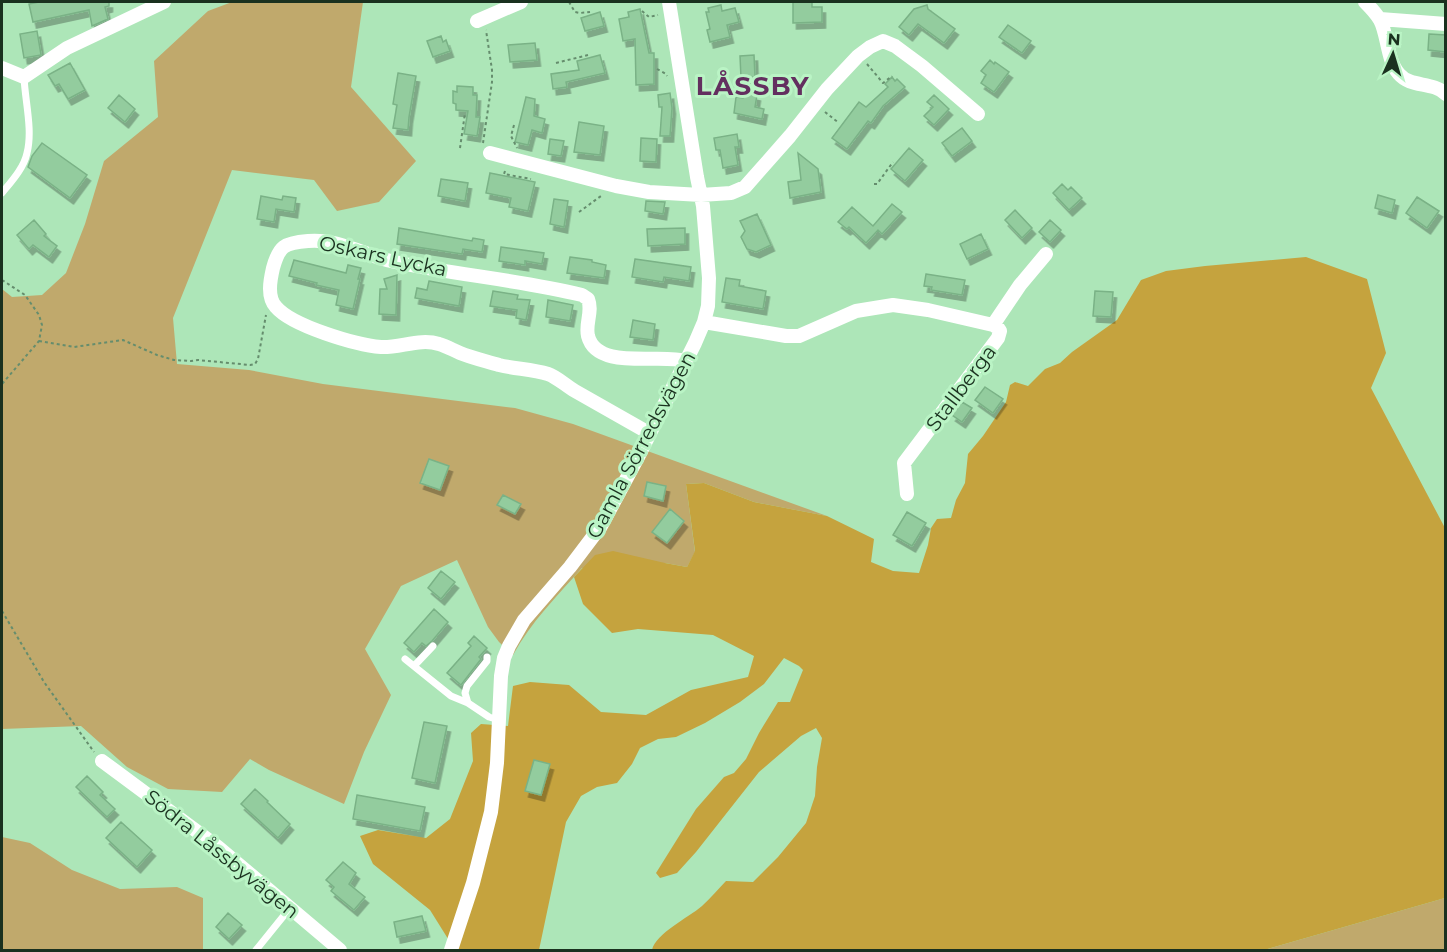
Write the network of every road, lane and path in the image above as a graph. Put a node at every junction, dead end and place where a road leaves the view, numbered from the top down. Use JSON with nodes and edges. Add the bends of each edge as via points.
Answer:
{"nodes":[{"id":1,"x":164,"y":2,"type":"edge"},
{"id":2,"x":521,"y":2,"type":"edge"},
{"id":3,"x":569,"y":2,"type":"edge"},
{"id":4,"x":1365,"y":2,"type":"edge"},
{"id":5,"x":670,"y":8,"type":"edge"},
{"id":6,"x":642,"y":11,"type":"dead end"},
{"id":7,"x":590,"y":12,"type":"dead end"},
{"id":8,"x":1380,"y":19,"type":"junction"},
{"id":9,"x":481,"y":20,"type":"joint"},
{"id":10,"x":1446,"y":24,"type":"edge"},
{"id":11,"x":588,"y":55,"type":"dead end"},
{"id":12,"x":859,"y":56,"type":"junction"},
{"id":13,"x":556,"y":63,"type":"dead end"},
{"id":14,"x":2,"y":68,"type":"edge"},
{"id":15,"x":657,"y":69,"type":"dead end"},
{"id":16,"x":892,"y":76,"type":"dead end"},
{"id":17,"x":24,"y":77,"type":"junction"},
{"id":18,"x":670,"y":82,"type":"dead end"},
{"id":19,"x":1446,"y":94,"type":"edge"},
{"id":20,"x":815,"y":105,"type":"junction"},
{"id":21,"x":465,"y":113,"type":"dead end"},
{"id":22,"x":978,"y":114,"type":"dead end"},
{"id":23,"x":839,"y":123,"type":"dead end"},
{"id":24,"x":514,"y":125,"type":"dead end"},
{"id":25,"x":460,"y":148,"type":"dead end"},
{"id":26,"x":486,"y":152,"type":"joint"},
{"id":27,"x":520,"y":160,"type":"junction"},
{"id":28,"x":894,"y":162,"type":"dead end"},
{"id":29,"x":874,"y":184,"type":"dead end"},
{"id":30,"x":616,"y":186,"type":"junction"},
{"id":31,"x":2,"y":193,"type":"edge"},
{"id":32,"x":701,"y":195,"type":"junction"},
{"id":33,"x":579,"y":212,"type":"dead end"},
{"id":34,"x":1046,"y":254,"type":"dead end"},
{"id":35,"x":2,"y":279,"type":"edge"},
{"id":36,"x":266,"y":313,"type":"dead end"},
{"id":37,"x":704,"y":322,"type":"junction"},
{"id":38,"x":993,"y":325,"type":"junction"},
{"id":39,"x":39,"y":341,"type":"junction"},
{"id":40,"x":686,"y":361,"type":"junction"},
{"id":41,"x":2,"y":384,"type":"edge"},
{"id":42,"x":649,"y":433,"type":"junction"},
{"id":43,"x":906,"y":494,"type":"dead end"},
{"id":44,"x":2,"y":611,"type":"edge"},
{"id":45,"x":433,"y":646,"type":"dead end"},
{"id":46,"x":487,"y":657,"type":"dead end"},
{"id":47,"x":405,"y":659,"type":"dead end"},
{"id":48,"x":414,"y":666,"type":"junction"},
{"id":49,"x":468,"y":703,"type":"junction"},
{"id":50,"x":499,"y":720,"type":"junction"},
{"id":51,"x":102,"y":761,"type":"joint"},
{"id":52,"x":290,"y":908,"type":"junction"},
{"id":53,"x":256,"y":951,"type":"edge"},
{"id":54,"x":340,"y":951,"type":"edge"},
{"id":55,"x":451,"y":951,"type":"edge"}],
"edges":[{"from":1,"to":17,"type":"street","via":[[67,48]]},
{"from":2,"to":9,"type":"street"},
{"from":3,"to":7,"type":"path","via":[[575,12]]},
{"from":4,"to":8,"type":"street"},
{"from":5,"to":6,"type":"path","via":[[649,17]]},
{"from":5,"to":32,"type":"street","name":"Gamla Sörredsvägen"},
{"from":8,"to":10,"type":"street"},
{"from":8,"to":19,"type":"street","via":[[1396,71],[1407,81],[1433,86]]},
{"from":9,"to":26,"type":"path","via":[[492,82]]},
{"from":11,"to":13,"type":"path"},
{"from":12,"to":16,"type":"path","via":[[883,83]]},
{"from":12,"to":20,"type":"street"},
{"from":12,"to":22,"type":"street","via":[[886,41]]},
{"from":14,"to":17,"type":"street"},
{"from":15,"to":18,"type":"path"},
{"from":17,"to":31,"type":"lane","via":[[27,154]]},
{"from":20,"to":23,"type":"path"},
{"from":20,"to":32,"type":"street","via":[[745,187],[730,193]]},
{"from":21,"to":25,"type":"path"},
{"from":24,"to":27,"type":"path","via":[[511,136]]},
{"from":26,"to":27,"type":"street"},
{"from":27,"to":30,"type":"street"},
{"from":28,"to":29,"type":"path"},
{"from":30,"to":32,"type":"street"},
{"from":30,"to":33,"type":"path"},
{"from":32,"to":37,"type":"street","name":"Gamla Sörredsvägen","via":[[709,278]]},
{"from":34,"to":38,"type":"street"},
{"from":35,"to":39,"type":"path","via":[[33,304],[42,325]]},
{"from":36,"to":39,"type":"path","via":[[258,359],[250,365],[174,360],[123,340],[75,347]]},
{"from":37,"to":38,"type":"street","name":"Stallberga","via":[[799,336],[856,311],[893,305]]},
{"from":37,"to":40,"type":"street","name":"Gamla Sörredsvägen"},
{"from":38,"to":43,"type":"street","name":"Stallberga","via":[[1000,336],[904,463]]},
{"from":39,"to":41,"type":"path"},
{"from":40,"to":42,"type":"street","name":"Gamla Sörredsvägen"},
{"from":40,"to":42,"type":"street","name":"Oskars Lycka","via":[[621,358],[599,351],[588,335],[590,309],[588,299],[582,295],[385,260],[342,245],[310,240],[284,246],[276,256],[270,280],[272,301],[300,323],[363,345],[439,344],[501,365],[549,375]]},
{"from":42,"to":50,"type":"street","name":"Gamla Sörredsvägen","via":[[602,526],[514,637],[504,658]]},
{"from":44,"to":51,"type":"path","via":[[44,682]]},
{"from":45,"to":48,"type":"lane"},
{"from":46,"to":49,"type":"lane","via":[[467,686]]},
{"from":47,"to":48,"type":"lane"},
{"from":48,"to":49,"type":"lane","via":[[451,696]]},
{"from":49,"to":50,"type":"lane"},
{"from":50,"to":55,"type":"street","name":"Gamla Sörredsvägen","via":[[489,822]]},
{"from":51,"to":52,"type":"street","name":"Södra Låssbyvägen","via":[[218,847]]},
{"from":52,"to":53,"type":"lane"},
{"from":52,"to":54,"type":"street","name":"Södra Låssbyvägen"}]}
